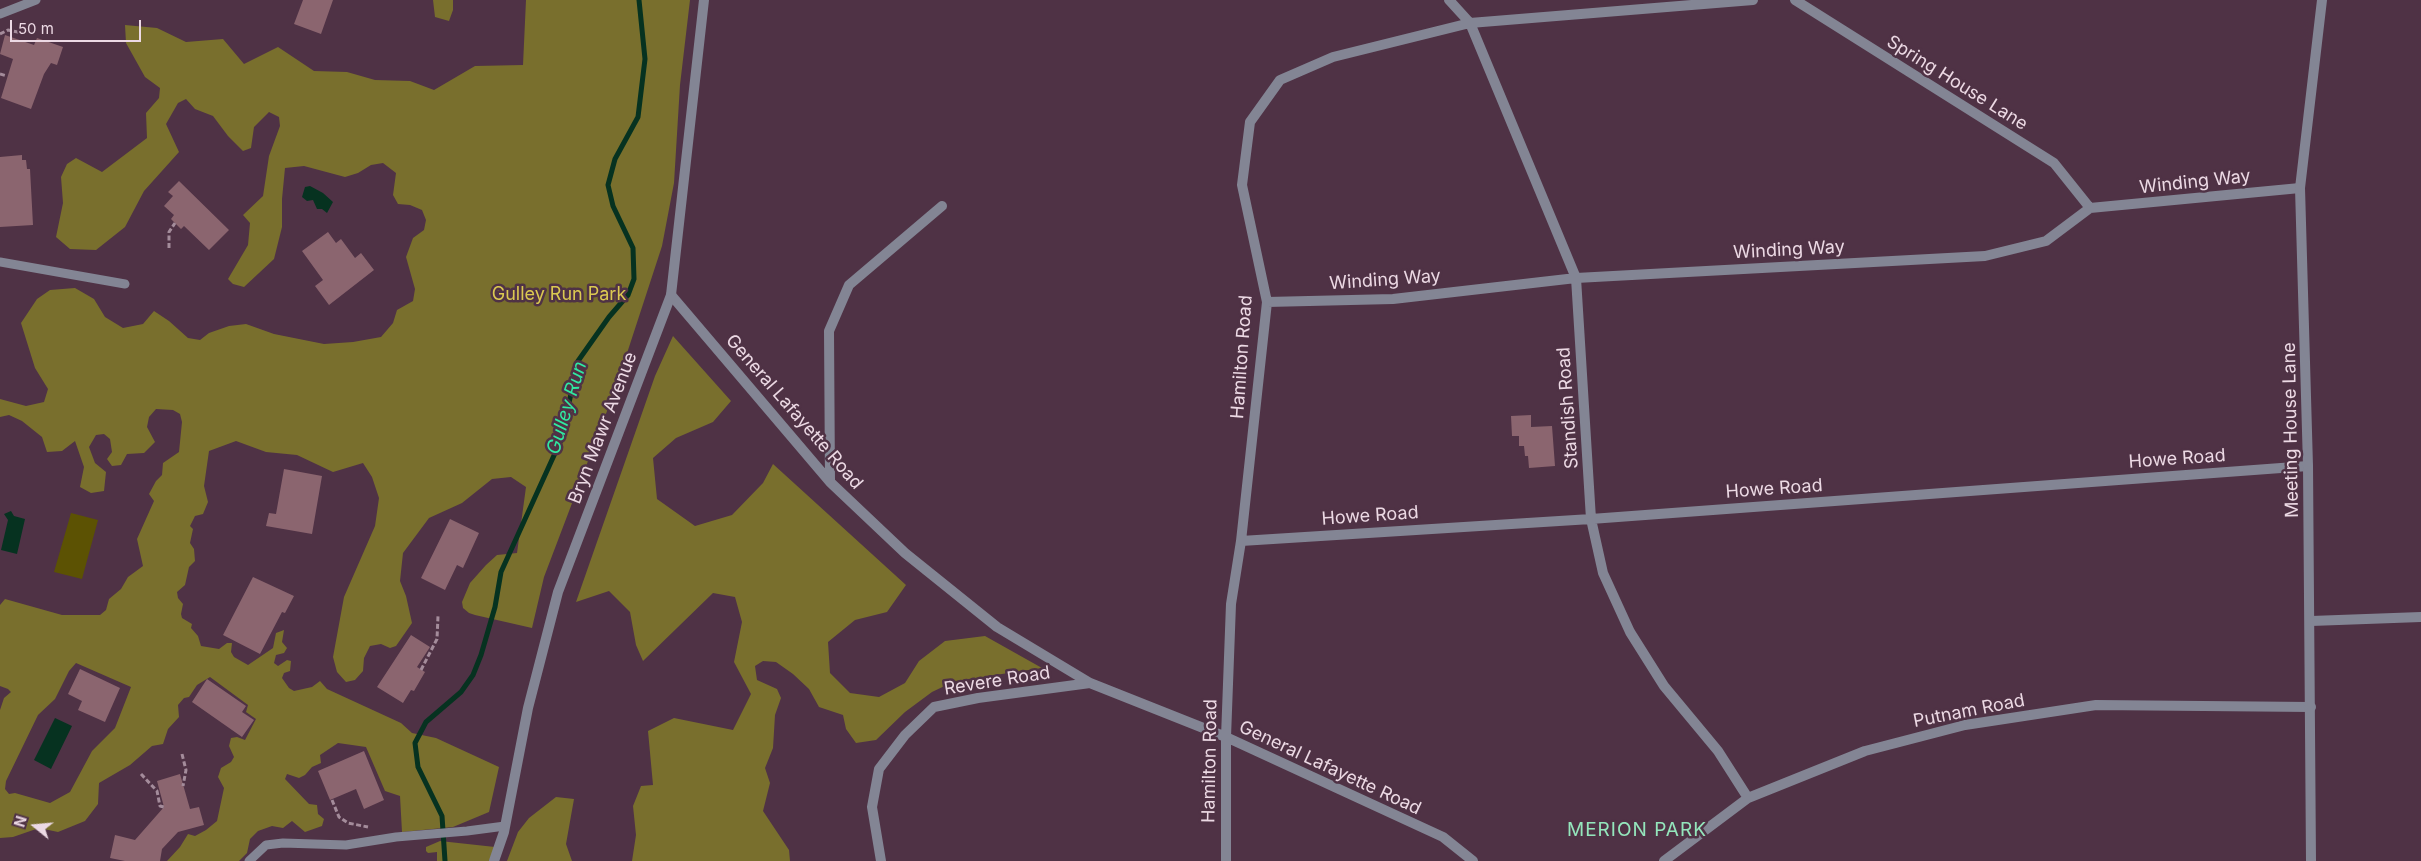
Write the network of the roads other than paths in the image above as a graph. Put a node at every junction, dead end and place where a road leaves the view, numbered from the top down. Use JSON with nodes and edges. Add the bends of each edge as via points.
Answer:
{"nodes":[{"id":1,"x":36,"y":0,"type":"edge"},
{"id":2,"x":704,"y":0,"type":"edge"},
{"id":3,"x":1449,"y":0,"type":"edge"},
{"id":4,"x":1753,"y":0,"type":"edge"},
{"id":5,"x":1795,"y":0,"type":"edge"},
{"id":6,"x":2322,"y":0,"type":"edge"},
{"id":7,"x":0,"y":14,"type":"edge"},
{"id":8,"x":1470,"y":23,"type":"junction"},
{"id":9,"x":2300,"y":188,"type":"junction"},
{"id":10,"x":942,"y":206,"type":"dead end"},
{"id":11,"x":2090,"y":208,"type":"junction"},
{"id":12,"x":0,"y":262,"type":"edge"},
{"id":13,"x":1576,"y":278,"type":"junction"},
{"id":14,"x":125,"y":284,"type":"dead end"},
{"id":15,"x":671,"y":295,"type":"junction"},
{"id":16,"x":1267,"y":302,"type":"junction"},
{"id":17,"x":2308,"y":466,"type":"junction"},
{"id":18,"x":830,"y":482,"type":"junction"},
{"id":19,"x":1591,"y":519,"type":"junction"},
{"id":20,"x":1241,"y":540,"type":"junction"},
{"id":21,"x":2421,"y":617,"type":"edge"},
{"id":22,"x":2311,"y":621,"type":"junction"},
{"id":23,"x":1090,"y":683,"type":"junction"},
{"id":24,"x":2311,"y":707,"type":"junction"},
{"id":25,"x":1226,"y":737,"type":"junction"},
{"id":26,"x":1748,"y":798,"type":"junction"},
{"id":27,"x":505,"y":826,"type":"junction"},
{"id":28,"x":249,"y":861,"type":"edge"},
{"id":29,"x":494,"y":861,"type":"edge"},
{"id":30,"x":882,"y":861,"type":"edge"},
{"id":31,"x":1226,"y":861,"type":"edge"},
{"id":32,"x":1473,"y":861,"type":"edge"},
{"id":33,"x":1664,"y":861,"type":"edge"},
{"id":34,"x":2312,"y":861,"type":"edge"}],
"edges":[{"from":1,"to":7,"type":"lane"},
{"from":2,"to":15,"type":"street","name":"Bryn Mawr Avenue"},
{"from":3,"to":8,"type":"street","name":"Standish Road"},
{"from":4,"to":8,"type":"street","name":"Hamilton Road"},
{"from":5,"to":11,"type":"street","name":"Spring House Lane","via":[[2054,163]]},
{"from":6,"to":9,"type":"street","name":"Meeting House Lane"},
{"from":8,"to":13,"type":"street","name":"Standish Road"},
{"from":8,"to":16,"type":"street","name":"Hamilton Road","via":[[1333,57],[1280,80],[1250,122],[1242,185]]},
{"from":9,"to":11,"type":"street","name":"Winding Way"},
{"from":9,"to":17,"type":"street","name":"Meeting House Lane"},
{"from":10,"to":18,"type":"street","via":[[849,285],[829,331]]},
{"from":11,"to":13,"type":"street","name":"Winding Way","via":[[2046,241],[1985,256]]},
{"from":12,"to":14,"type":"lane"},
{"from":13,"to":16,"type":"street","name":"Winding Way","via":[[1393,299]]},
{"from":13,"to":19,"type":"street","name":"Standish Road"},
{"from":15,"to":18,"type":"street","name":"General Lafayette Road"},
{"from":15,"to":27,"type":"street","name":"Bryn Mawr Avenue","via":[[558,592],[528,708]]},
{"from":16,"to":20,"type":"street","name":"Hamilton Road"},
{"from":17,"to":19,"type":"street","name":"Howe Road"},
{"from":17,"to":22,"type":"street","name":"Meeting House Lane"},
{"from":18,"to":23,"type":"street","name":"General Lafayette Road","via":[[905,553],[997,627]]},
{"from":19,"to":20,"type":"street","name":"Howe Road"},
{"from":19,"to":26,"type":"street","name":"Standish Road","via":[[1603,573],[1630,632],[1664,686],[1718,751]]},
{"from":20,"to":25,"type":"street","name":"Hamilton Road","via":[[1231,604]]},
{"from":21,"to":22,"type":"street"},
{"from":22,"to":24,"type":"street","name":"Meeting House Lane"},
{"from":23,"to":25,"type":"street","name":"General Lafayette Road"},
{"from":23,"to":30,"type":"street","name":"Revere Road","via":[[934,707],[905,735],[880,769],[872,807]]},
{"from":24,"to":26,"type":"street","name":"Putnam Road","via":[[2096,705],[1966,725],[1865,751]]},
{"from":24,"to":34,"type":"street","name":"Meeting House Lane"},
{"from":25,"to":31,"type":"street","name":"Hamilton Road"},
{"from":25,"to":32,"type":"street","name":"General Lafayette Road","via":[[1443,838]]},
{"from":26,"to":33,"type":"street","name":"Putnam Road"},
{"from":27,"to":28,"type":"lane","via":[[346,845],[283,843],[266,846]]},
{"from":27,"to":29,"type":"street","name":"Bryn Mawr Avenue"}]}
